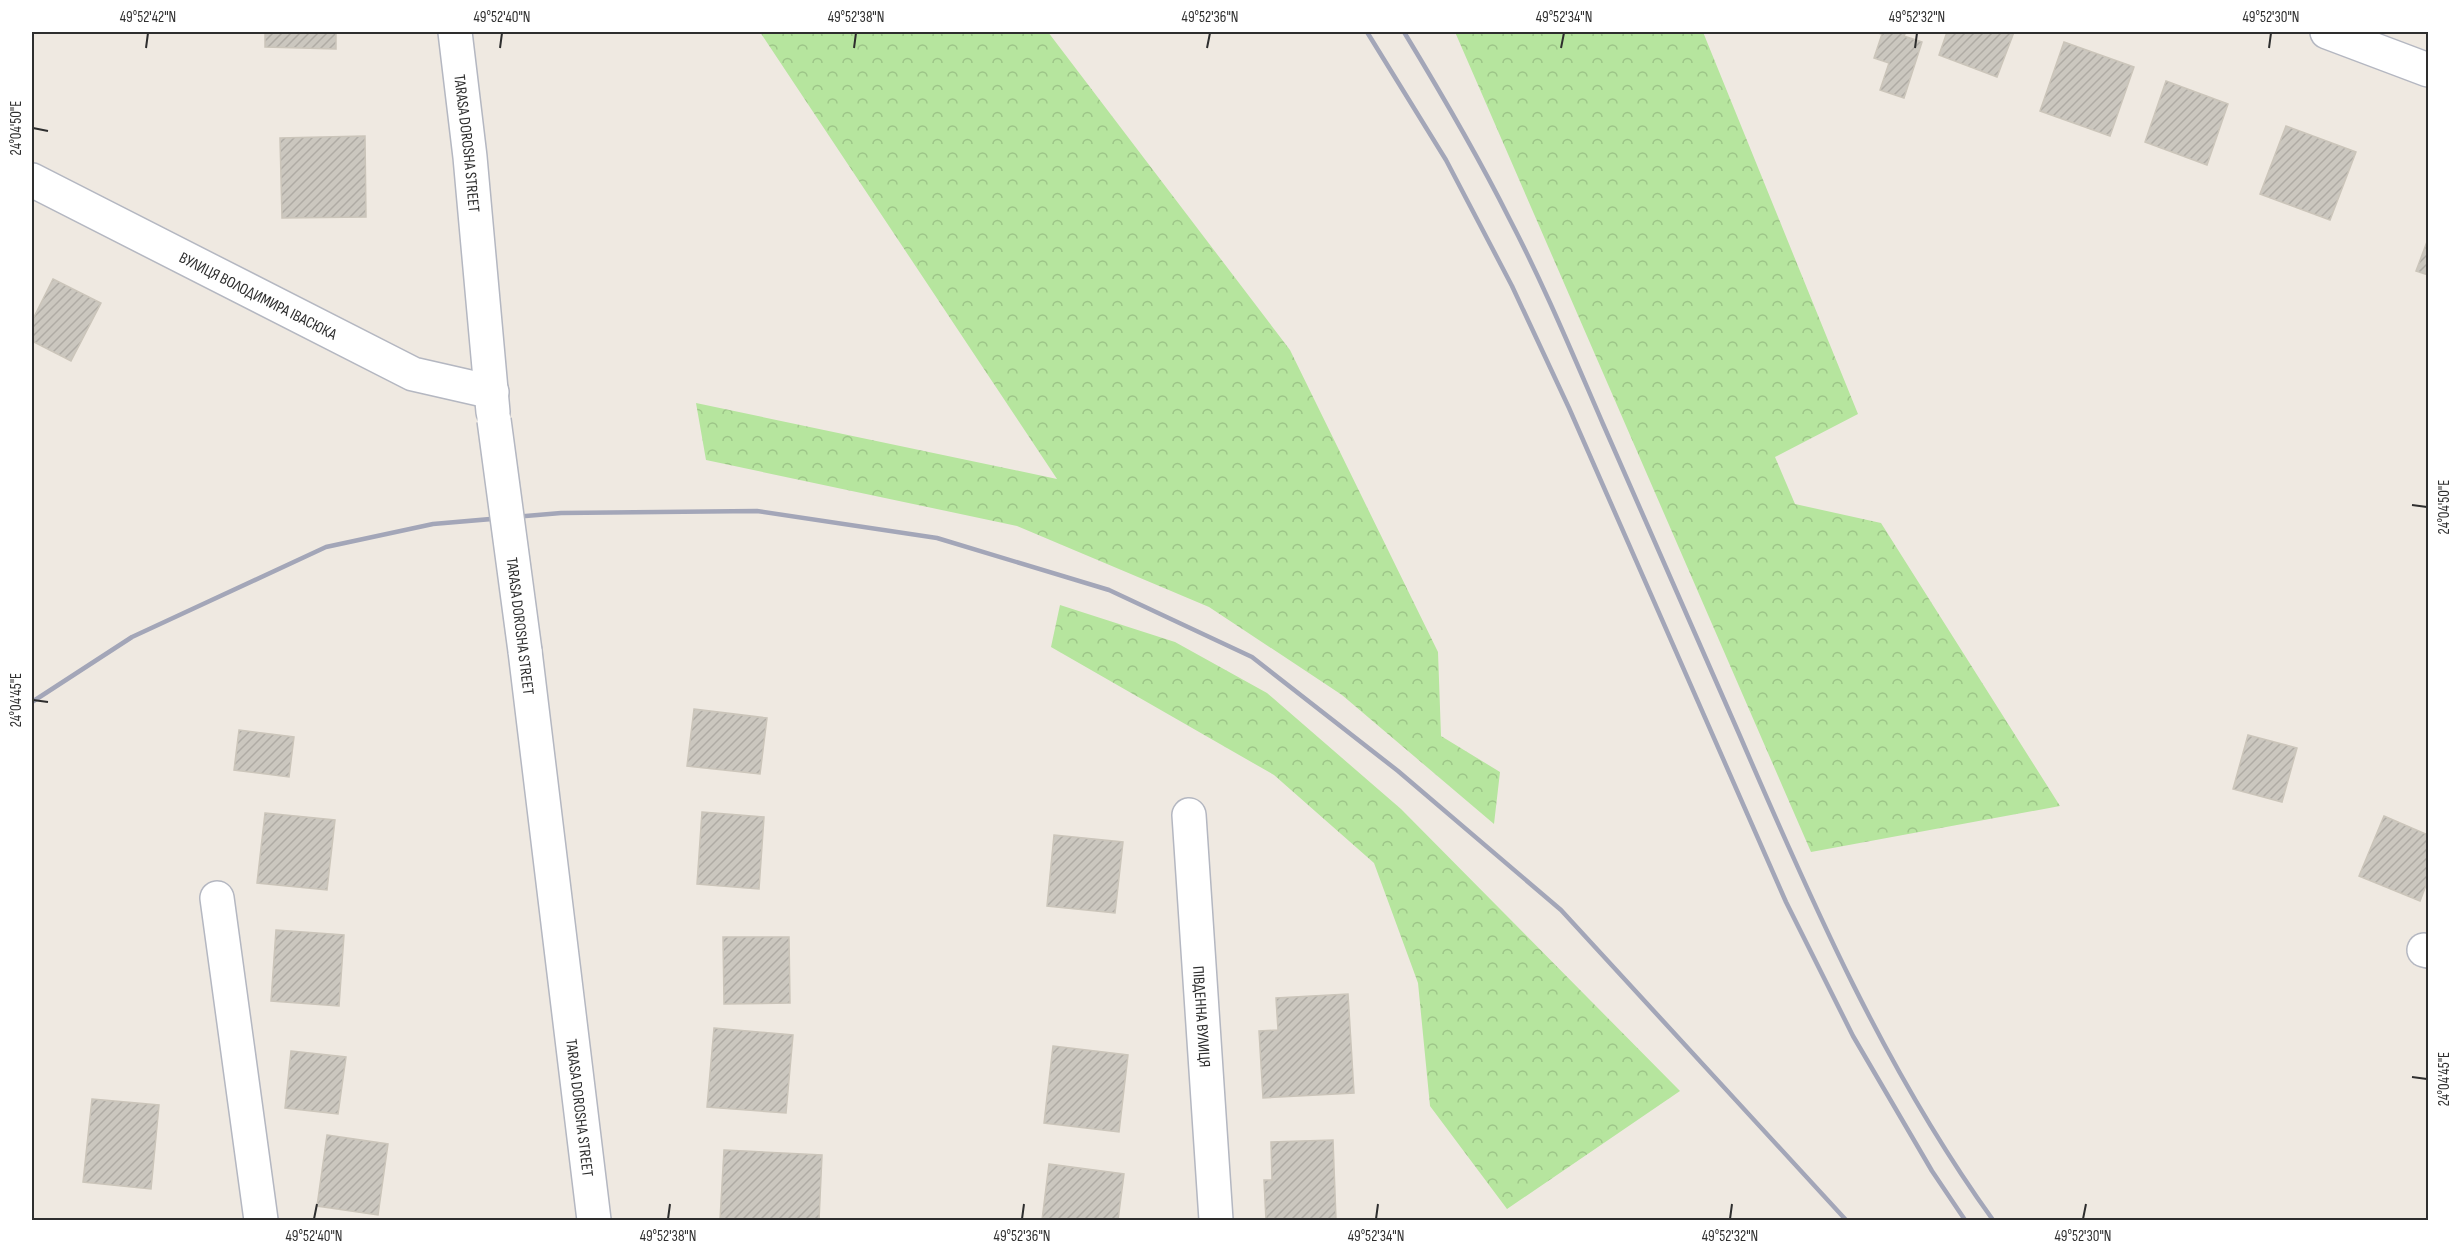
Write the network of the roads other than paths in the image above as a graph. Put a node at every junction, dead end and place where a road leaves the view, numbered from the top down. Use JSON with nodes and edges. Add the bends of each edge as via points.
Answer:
{"nodes":[{"id":1,"x":455,"y":32,"type":"edge"},
{"id":2,"x":2327,"y":32,"type":"edge"},
{"id":3,"x":2364,"y":38,"type":"edge"},
{"id":4,"x":2428,"y":70,"type":"edge"},
{"id":5,"x":32,"y":180,"type":"edge"},
{"id":6,"x":493,"y":406,"type":"junction"},
{"id":7,"x":1189,"y":815,"type":"dead end"},
{"id":8,"x":217,"y":898,"type":"dead end"},
{"id":9,"x":261,"y":1221,"type":"edge"},
{"id":10,"x":594,"y":1221,"type":"edge"},
{"id":11,"x":1216,"y":1221,"type":"edge"}],
"edges":[{"from":1,"to":6,"type":"street","name":"TARASA DOROSHA STREET"},
{"from":2,"to":3,"type":"street"},
{"from":3,"to":4,"type":"street"},
{"from":5,"to":6,"type":"street","name":"ВУЛИЦЯ ВОЛОДИМИРА ІВАСЮКА","via":[[414,374]]},
{"from":6,"to":10,"type":"street","name":"TARASA DOROSHA STREET","bridge":true},
{"from":7,"to":11,"type":"street","name":"ПІВДЕННА ВУЛИЦЯ"},
{"from":8,"to":9,"type":"street"}]}
